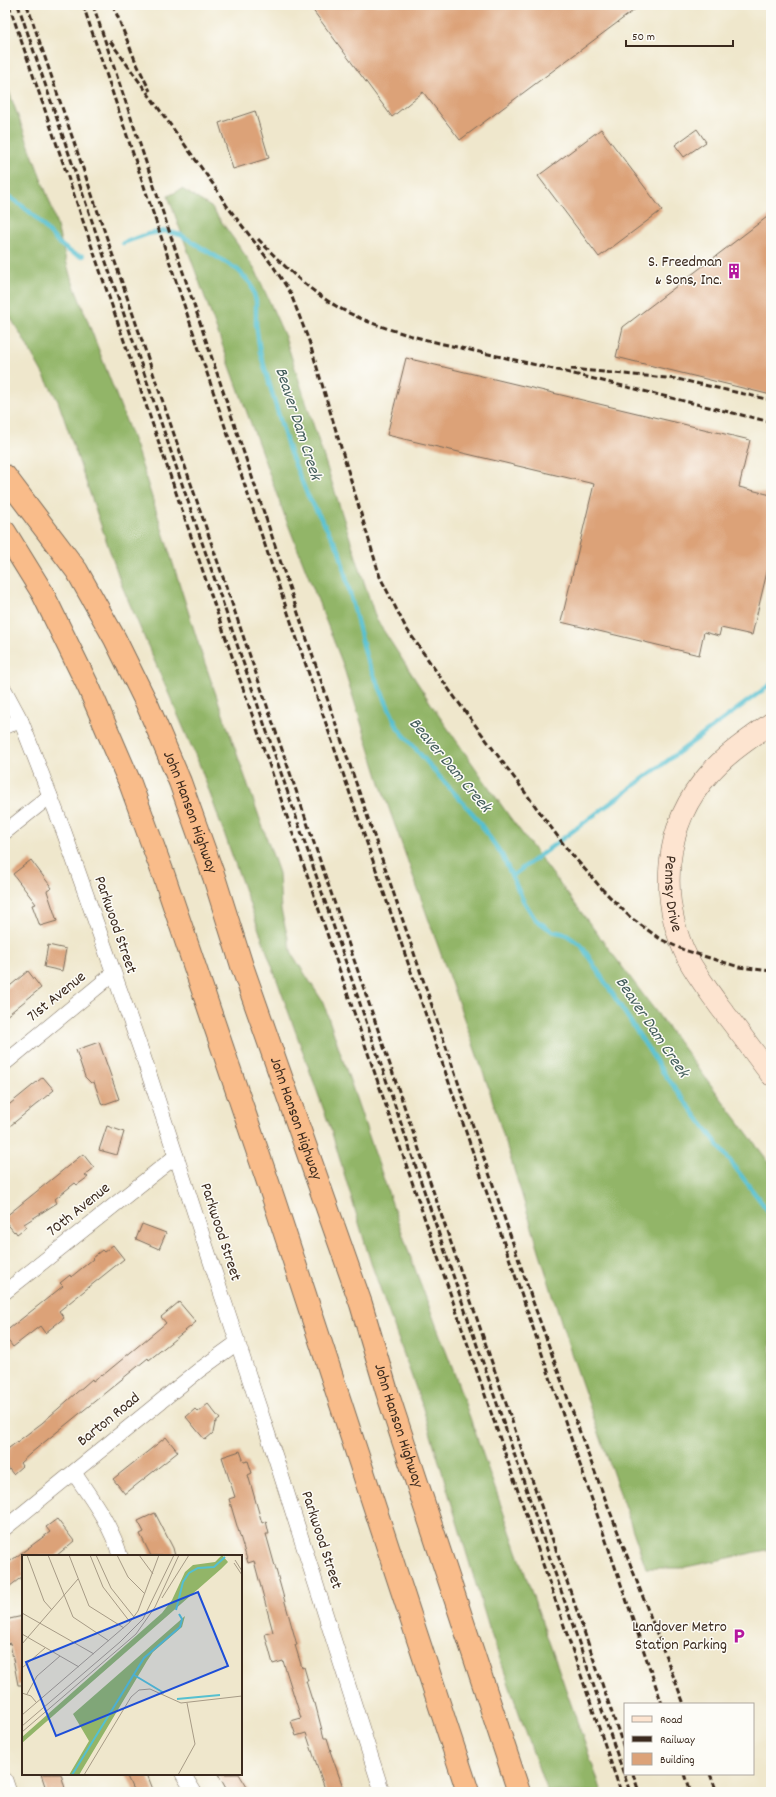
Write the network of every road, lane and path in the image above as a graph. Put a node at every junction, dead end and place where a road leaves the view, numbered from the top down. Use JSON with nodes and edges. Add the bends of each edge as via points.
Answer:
{"nodes":[{"id":1,"x":5,"y":461,"type":"edge"},
{"id":2,"x":5,"y":476,"type":"edge"},
{"id":3,"x":47,"y":531,"type":"junction"},
{"id":4,"x":5,"y":532,"type":"edge"},
{"id":5,"x":5,"y":691,"type":"edge"},
{"id":6,"x":22,"y":721,"type":"junction"},
{"id":7,"x":771,"y":723,"type":"edge"},
{"id":8,"x":5,"y":726,"type":"edge"},
{"id":9,"x":50,"y":796,"type":"junction"},
{"id":10,"x":5,"y":832,"type":"edge"},
{"id":11,"x":113,"y":974,"type":"junction"},
{"id":12,"x":5,"y":1063,"type":"edge"},
{"id":13,"x":771,"y":1075,"type":"edge"},
{"id":14,"x":176,"y":1156,"type":"junction"},
{"id":15,"x":5,"y":1292,"type":"edge"},
{"id":16,"x":238,"y":1342,"type":"junction"},
{"id":17,"x":74,"y":1473,"type":"junction"},
{"id":18,"x":5,"y":1528,"type":"edge"},
{"id":19,"x":120,"y":1555,"type":"edge"},
{"id":20,"x":184,"y":1775,"type":"edge"},
{"id":21,"x":5,"y":1780,"type":"edge"},
{"id":22,"x":9,"y":1792,"type":"edge"},
{"id":23,"x":194,"y":1792,"type":"edge"},
{"id":24,"x":382,"y":1792,"type":"edge"},
{"id":25,"x":468,"y":1792,"type":"edge"},
{"id":26,"x":519,"y":1792,"type":"edge"}],
"edges":[{"from":1,"to":3,"type":"highway"},
{"from":2,"to":3,"type":"highway","name":"John Hanson Highway"},
{"from":3,"to":26,"type":"highway","name":"John Hanson Highway","via":[[77,571],[115,639],[148,704],[180,782],[361,1304],[387,1392]]},
{"from":4,"to":25,"type":"highway","via":[[42,592],[89,688],[130,783],[274,1200]]},
{"from":5,"to":6,"type":"street","name":"Parkwood Street"},
{"from":6,"to":8,"type":"street"},
{"from":6,"to":9,"type":"street","name":"Parkwood Street"},
{"from":7,"to":13,"type":"main road","name":"Pennsy Drive","via":[[719,764],[695,792],[673,840],[668,890],[678,938],[688,960]]},
{"from":9,"to":10,"type":"street"},
{"from":9,"to":11,"type":"street","name":"Parkwood Street"},
{"from":11,"to":12,"type":"street","name":"71st Avenue"},
{"from":11,"to":14,"type":"street","name":"Parkwood Street"},
{"from":14,"to":15,"type":"street","name":"70th Avenue"},
{"from":14,"to":16,"type":"street","name":"Parkwood Street"},
{"from":16,"to":17,"type":"street","name":"Barton Road","via":[[198,1371]]},
{"from":16,"to":24,"type":"street","name":"Parkwood Street"},
{"from":17,"to":18,"type":"street","name":"Barton Road"},
{"from":17,"to":19,"type":"street","via":[[106,1523]]},
{"from":20,"to":23,"type":"street"},
{"from":21,"to":22,"type":"street"}]}
